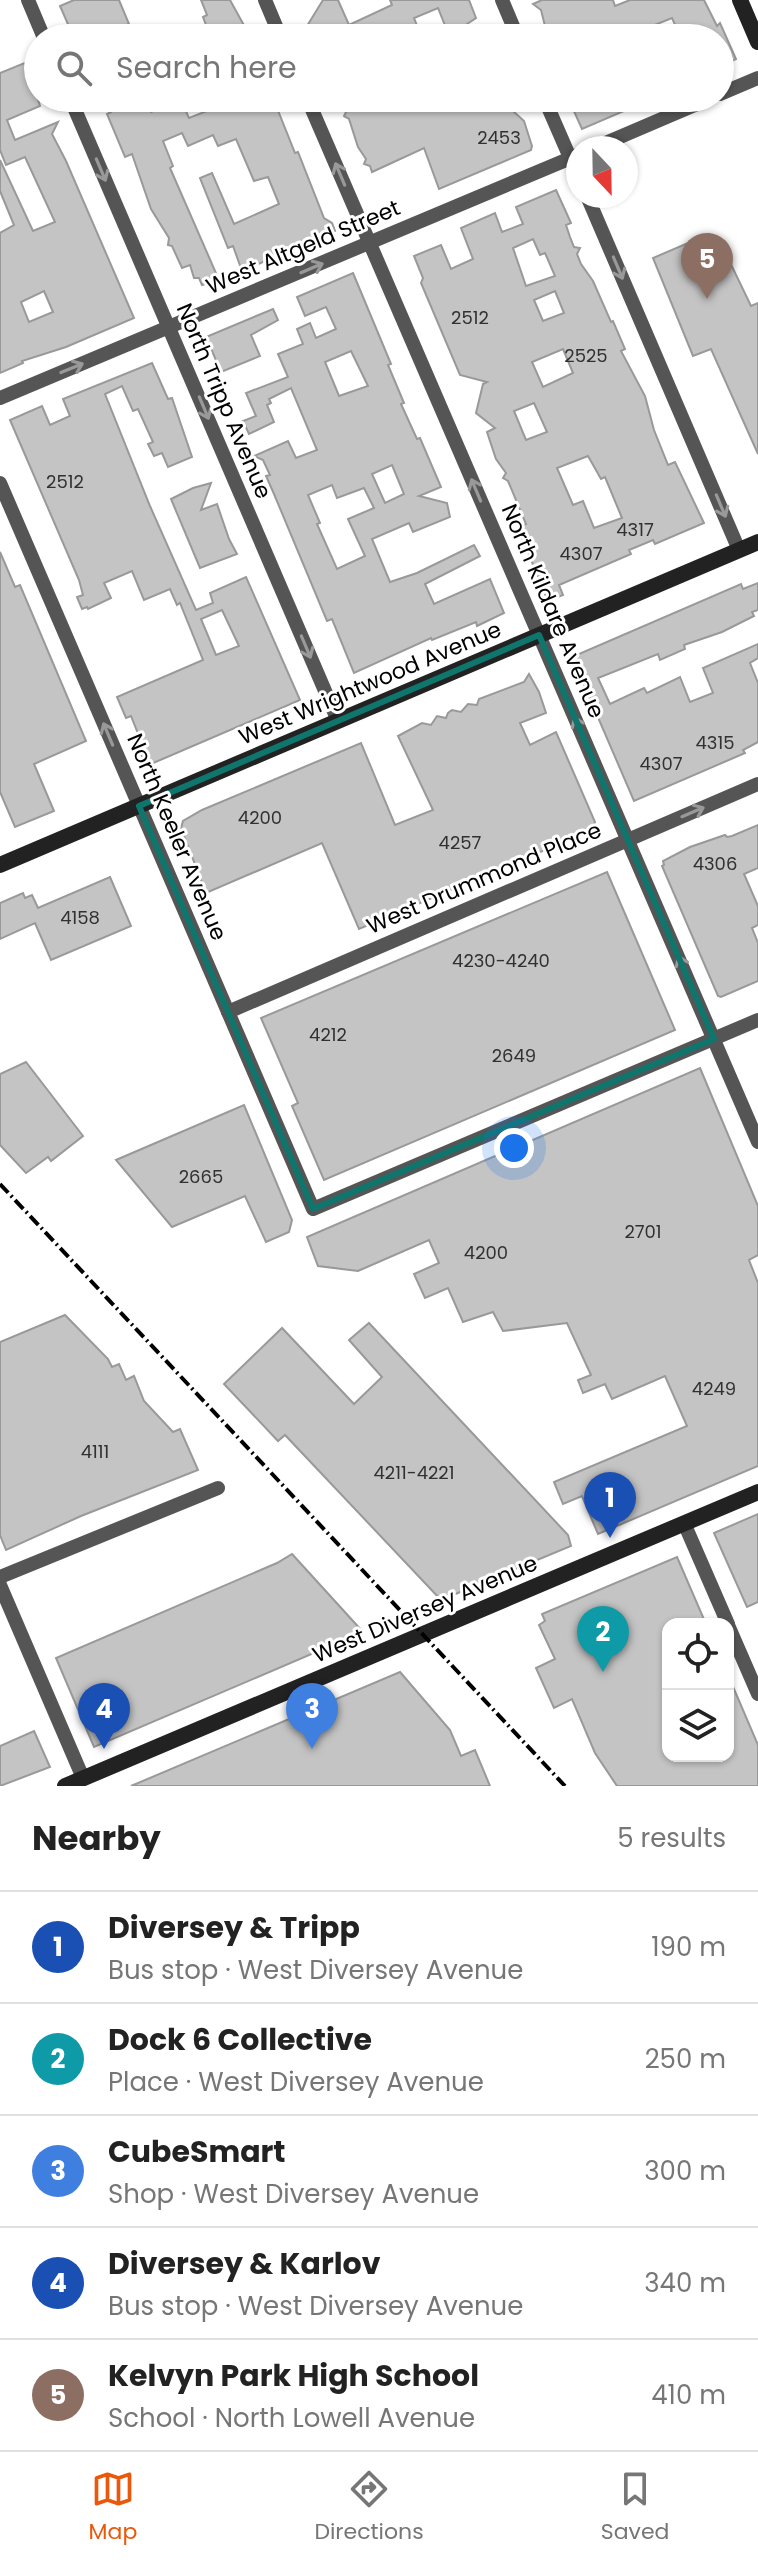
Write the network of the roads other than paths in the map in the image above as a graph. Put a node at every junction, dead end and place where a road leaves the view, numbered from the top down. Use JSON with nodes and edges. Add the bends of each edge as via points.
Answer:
{"nodes":[{"id":1,"x":28,"y":0,"type":"edge"},
{"id":2,"x":265,"y":0,"type":"edge"},
{"id":3,"x":502,"y":0,"type":"edge"},
{"id":4,"x":740,"y":0,"type":"edge"},
{"id":5,"x":38,"y":24,"type":"edge"},
{"id":6,"x":275,"y":24,"type":"edge"},
{"id":7,"x":512,"y":24,"type":"edge"},
{"id":8,"x":758,"y":42,"type":"edge"},
{"id":9,"x":758,"y":78,"type":"edge"},
{"id":10,"x":734,"y":88,"type":"edge"},
{"id":11,"x":76,"y":112,"type":"edge"},
{"id":12,"x":313,"y":112,"type":"edge"},
{"id":13,"x":551,"y":112,"type":"edge"},
{"id":14,"x":678,"y":112,"type":"edge"},
{"id":15,"x":622,"y":136,"type":"edge"},
{"id":16,"x":566,"y":141,"type":"edge"},
{"id":17,"x":566,"y":159,"type":"edge"},
{"id":18,"x":592,"y":208,"type":"edge"},
{"id":19,"x":370,"y":243,"type":"junction"},
{"id":20,"x":169,"y":328,"type":"junction"},
{"id":21,"x":0,"y":398,"type":"edge"},
{"id":22,"x":0,"y":483,"type":"edge"},
{"id":23,"x":758,"y":542,"type":"edge"},
{"id":24,"x":739,"y":550,"type":"junction"},
{"id":25,"x":539,"y":635,"type":"junction"},
{"id":26,"x":338,"y":721,"type":"junction"},
{"id":27,"x":758,"y":784,"type":"edge"},
{"id":28,"x":139,"y":806,"type":"junction"},
{"id":29,"x":628,"y":840,"type":"junction"},
{"id":30,"x":0,"y":865,"type":"edge"},
{"id":31,"x":228,"y":1012,"type":"junction"},
{"id":32,"x":758,"y":1020,"type":"edge"},
{"id":33,"x":714,"y":1039,"type":"junction"},
{"id":34,"x":758,"y":1142,"type":"edge"},
{"id":35,"x":218,"y":1488,"type":"dead end"},
{"id":36,"x":758,"y":1492,"type":"edge"},
{"id":37,"x":684,"y":1523,"type":"junction"},
{"id":38,"x":0,"y":1577,"type":"edge"},
{"id":39,"x":0,"y":1585,"type":"edge"},
{"id":40,"x":725,"y":1618,"type":"edge"},
{"id":41,"x":734,"y":1638,"type":"edge"},
{"id":42,"x":758,"y":1694,"type":"edge"},
{"id":43,"x":83,"y":1778,"type":"junction"},
{"id":44,"x":65,"y":1786,"type":"edge"}],
"edges":[{"from":1,"to":5,"type":"street"},
{"from":2,"to":6,"type":"street"},
{"from":3,"to":7,"type":"street"},
{"from":4,"to":8,"type":"street"},
{"from":9,"to":10,"type":"street"},
{"from":11,"to":20,"type":"street","name":"North Tripp Avenue","one_way":true},
{"from":19,"to":12,"type":"street","name":"North Kildare Avenue","one_way":true},
{"from":13,"to":16,"type":"street"},
{"from":14,"to":15,"type":"street"},
{"from":17,"to":19,"type":"street","name":"West Altgeld Street"},
{"from":18,"to":24,"type":"street","one_way":true},
{"from":20,"to":19,"type":"street","name":"West Altgeld Street","one_way":true},
{"from":25,"to":19,"type":"street","name":"North Kildare Avenue","one_way":true},
{"from":21,"to":20,"type":"street","name":"West Altgeld Street","one_way":true},
{"from":20,"to":26,"type":"street","name":"North Tripp Avenue","one_way":true},
{"from":28,"to":22,"type":"street","name":"North Keeler Avenue","one_way":true},
{"from":23,"to":24,"type":"street","name":"West Wrightwood Avenue"},
{"from":24,"to":25,"type":"street","name":"West Wrightwood Avenue"},
{"from":25,"to":26,"type":"street","name":"West Wrightwood Avenue"},
{"from":29,"to":25,"type":"street","name":"North Kildare Avenue","one_way":true},
{"from":26,"to":28,"type":"street","name":"West Wrightwood Avenue"},
{"from":29,"to":27,"type":"street","name":"West Drummond Place","one_way":true},
{"from":28,"to":30,"type":"street","name":"West Wrightwood Avenue"},
{"from":28,"to":31,"type":"street","name":"North Keeler Avenue"},
{"from":29,"to":31,"type":"street","name":"West Drummond Place"},
{"from":33,"to":29,"type":"street","name":"North Kildare Avenue","one_way":true},
{"from":31,"to":33,"type":"street","name":"North Keeler Avenue","via":[[313,1209]]},
{"from":32,"to":33,"type":"street"},
{"from":33,"to":34,"type":"street","name":"North Kildare Avenue"},
{"from":35,"to":38,"type":"street"},
{"from":36,"to":37,"type":"street","name":"West Diversey Avenue"},
{"from":37,"to":40,"type":"street"},
{"from":37,"to":43,"type":"street","name":"West Diversey Avenue"},
{"from":39,"to":43,"type":"street"},
{"from":41,"to":42,"type":"street"},
{"from":43,"to":44,"type":"street","name":"West Diversey Avenue"}]}
